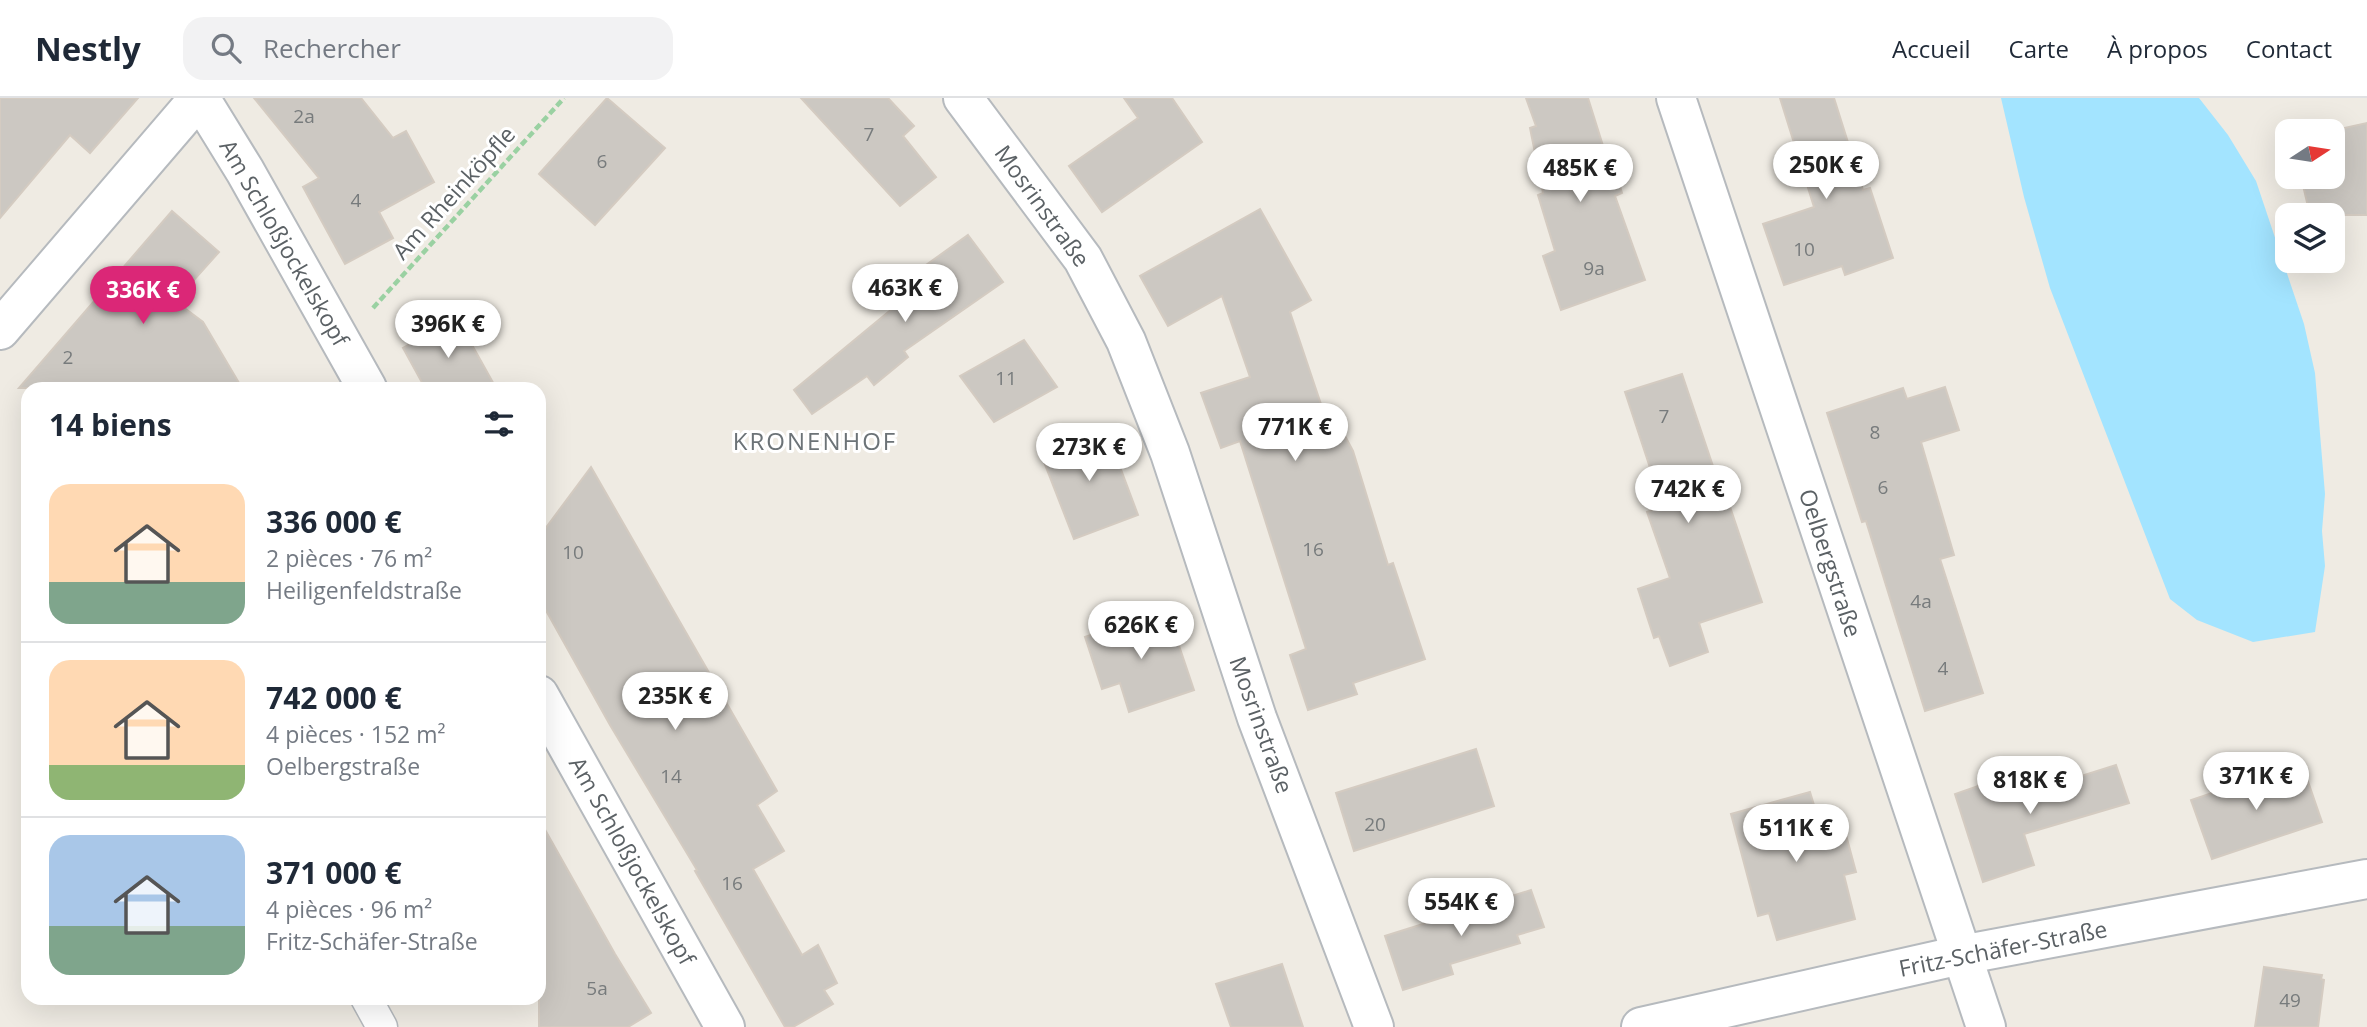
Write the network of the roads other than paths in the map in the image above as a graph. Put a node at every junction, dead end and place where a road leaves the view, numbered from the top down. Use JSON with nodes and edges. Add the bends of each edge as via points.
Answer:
{"nodes":[{"id":1,"x":200,"y":98,"type":"edge"},
{"id":2,"x":963,"y":98,"type":"edge"},
{"id":3,"x":1676,"y":98,"type":"edge"},
{"id":4,"x":0,"y":330,"type":"edge"},
{"id":5,"x":364,"y":382,"type":"edge"},
{"id":6,"x":546,"y":707,"type":"edge"},
{"id":7,"x":2367,"y":879,"type":"edge"},
{"id":8,"x":1961,"y":955,"type":"junction"},
{"id":9,"x":370,"y":1005,"type":"edge"},
{"id":10,"x":382,"y":1027,"type":"edge"},
{"id":11,"x":726,"y":1027,"type":"edge"},
{"id":12,"x":1374,"y":1027,"type":"edge"},
{"id":13,"x":1640,"y":1027,"type":"edge"},
{"id":14,"x":1986,"y":1027,"type":"edge"}],
"edges":[{"from":1,"to":4,"type":"street"},
{"from":1,"to":5,"type":"street","name":"Am Schloßjockelskopf"},
{"from":2,"to":12,"type":"street","name":"Mosrinstraße","via":[[1083,259],[1126,341],[1170,453],[1257,718]]},
{"from":3,"to":8,"type":"street","name":"Oelbergstraße"},
{"from":6,"to":11,"type":"street","name":"Am Schloßjockelskopf"},
{"from":7,"to":8,"type":"street","name":"Fritz-Schäfer-Straße"},
{"from":8,"to":13,"type":"street","name":"Fritz-Schäfer-Straße"},
{"from":8,"to":14,"type":"street","name":"Oelbergstraße"},
{"from":9,"to":10,"type":"lane"}]}
